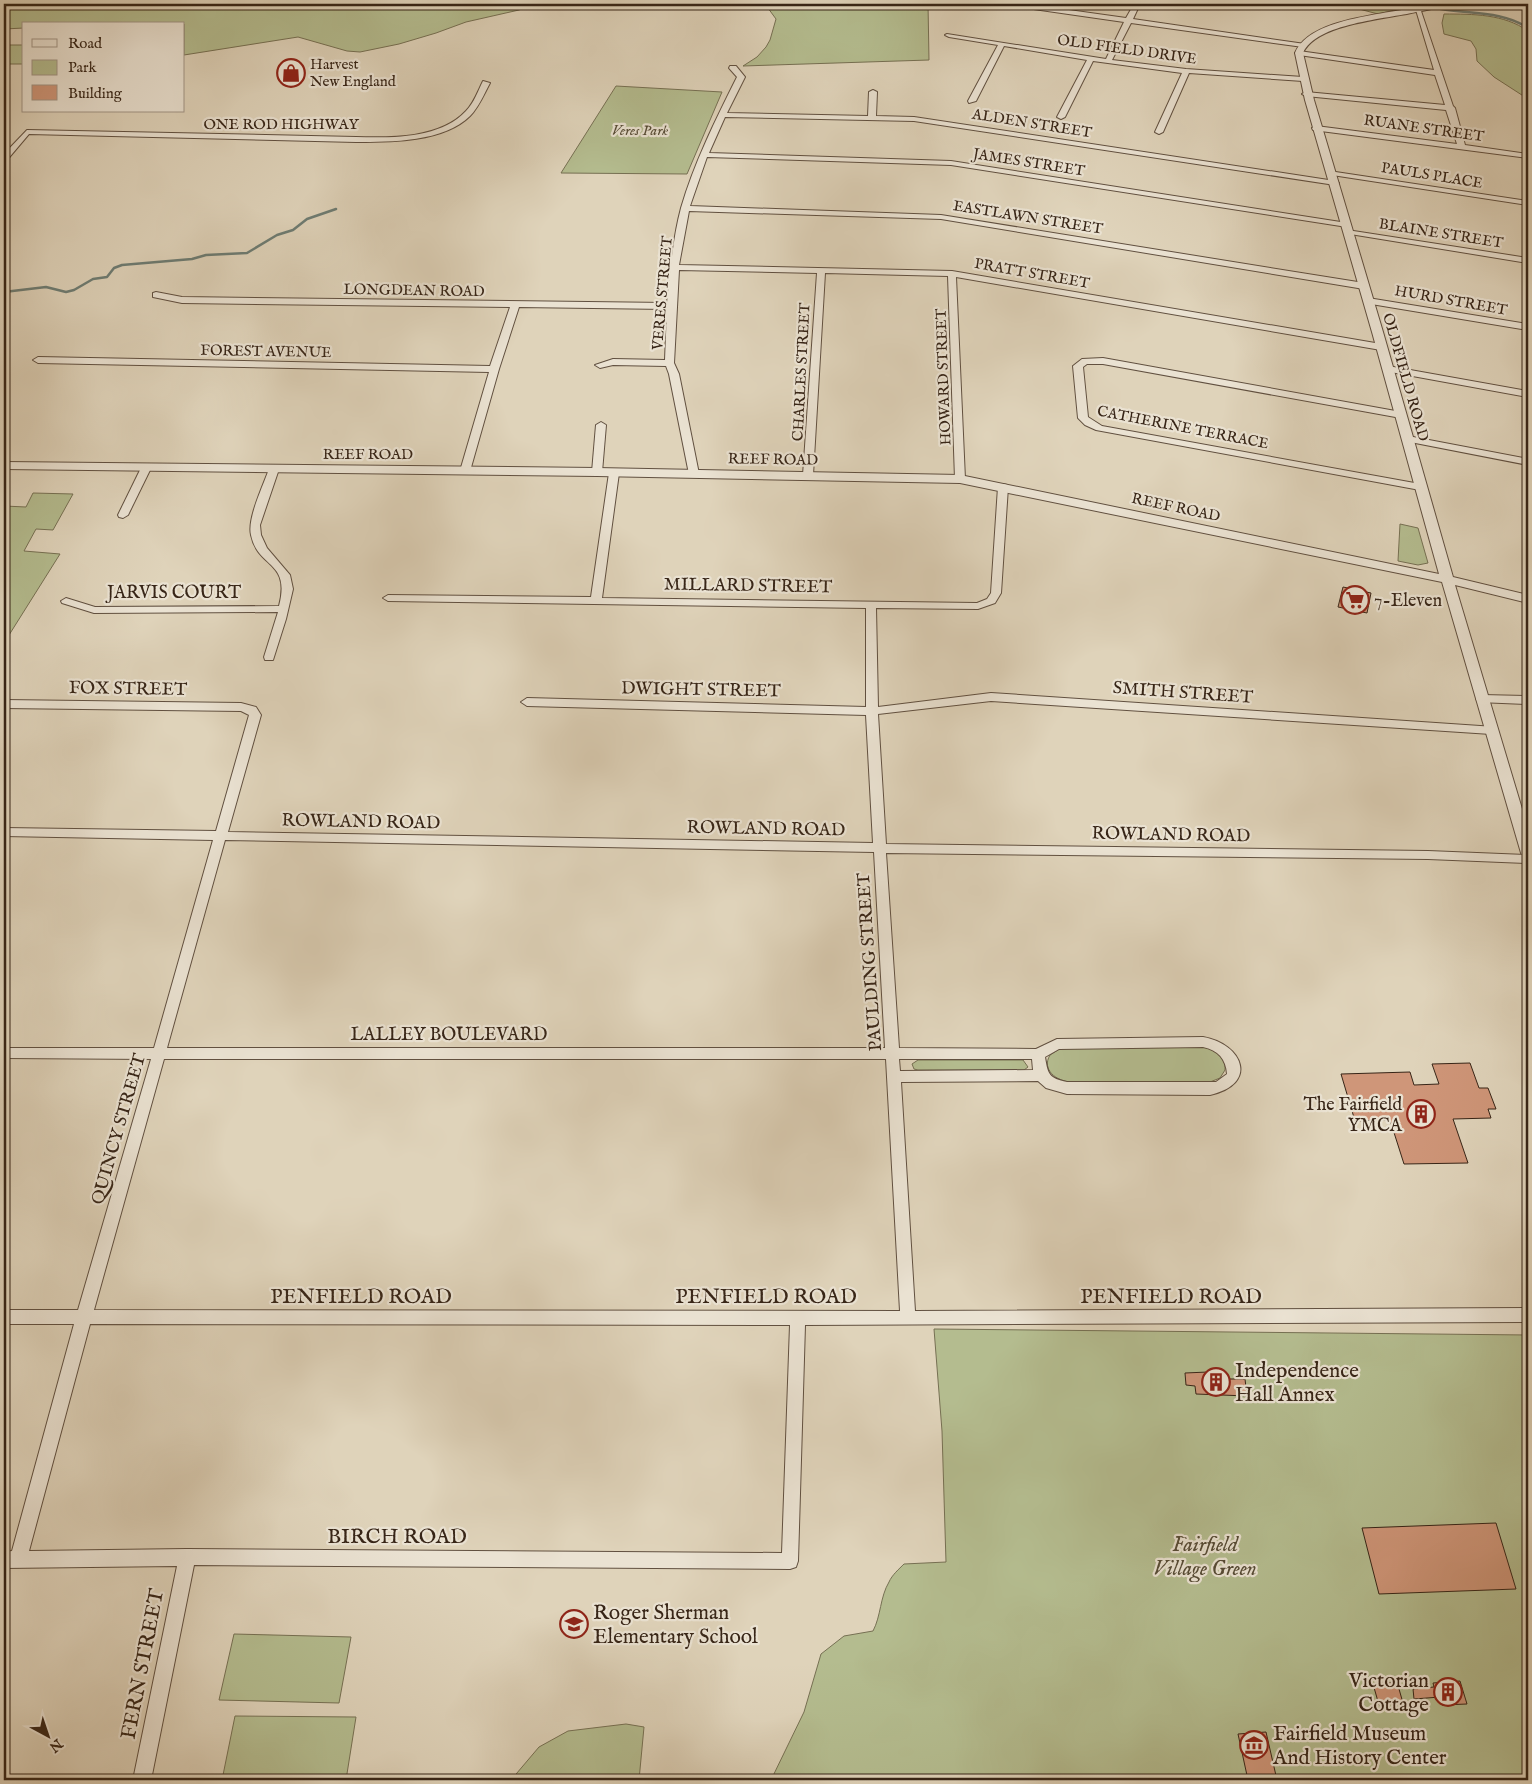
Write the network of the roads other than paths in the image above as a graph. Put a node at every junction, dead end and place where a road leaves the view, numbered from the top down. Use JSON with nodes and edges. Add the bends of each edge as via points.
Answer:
{"nodes":[{"id":1,"x":1013,"y":4,"type":"edge"},
{"id":2,"x":1137,"y":4,"type":"edge"},
{"id":3,"x":1437,"y":4,"type":"edge"},
{"id":4,"x":1420,"y":10,"type":"junction"},
{"id":5,"x":1128,"y":21,"type":"junction"},
{"id":6,"x":949,"y":35,"type":"dead end"},
{"id":7,"x":1002,"y":44,"type":"junction"},
{"id":8,"x":1301,"y":49,"type":"junction"},
{"id":9,"x":1091,"y":59,"type":"junction"},
{"id":10,"x":1108,"y":61,"type":"junction"},
{"id":11,"x":733,"y":68,"type":"dead end"},
{"id":12,"x":1186,"y":71,"type":"junction"},
{"id":13,"x":1438,"y":73,"type":"junction"},
{"id":14,"x":1303,"y":80,"type":"junction"},
{"id":15,"x":486,"y":83,"type":"dead end"},
{"id":16,"x":873,"y":92,"type":"dead end"},
{"id":17,"x":1306,"y":94,"type":"junction"},
{"id":18,"x":972,"y":101,"type":"dead end"},
{"id":19,"x":1451,"y":108,"type":"junction"},
{"id":20,"x":722,"y":115,"type":"junction"},
{"id":21,"x":1061,"y":117,"type":"dead end"},
{"id":22,"x":872,"y":118,"type":"junction"},
{"id":23,"x":1316,"y":128,"type":"junction"},
{"id":24,"x":1159,"y":132,"type":"dead end"},
{"id":25,"x":1462,"y":147,"type":"junction"},
{"id":26,"x":704,"y":156,"type":"junction"},
{"id":27,"x":1528,"y":156,"type":"edge"},
{"id":28,"x":4,"y":158,"type":"edge"},
{"id":29,"x":1334,"y":178,"type":"junction"},
{"id":30,"x":1528,"y":203,"type":"edge"},
{"id":31,"x":685,"y":208,"type":"junction"},
{"id":32,"x":1348,"y":229,"type":"junction"},
{"id":33,"x":1528,"y":261,"type":"edge"},
{"id":34,"x":675,"y":267,"type":"junction"},
{"id":35,"x":820,"y":270,"type":"junction"},
{"id":36,"x":952,"y":274,"type":"junction"},
{"id":37,"x":1364,"y":286,"type":"junction"},
{"id":38,"x":156,"y":295,"type":"dead end"},
{"id":39,"x":1368,"y":300,"type":"junction"},
{"id":40,"x":515,"y":305,"type":"junction"},
{"id":41,"x":672,"y":306,"type":"junction"},
{"id":42,"x":1528,"y":328,"type":"edge"},
{"id":43,"x":1381,"y":347,"type":"junction"},
{"id":44,"x":38,"y":360,"type":"dead end"},
{"id":45,"x":669,"y":362,"type":"junction"},
{"id":46,"x":600,"y":366,"type":"dead end"},
{"id":47,"x":494,"y":369,"type":"junction"},
{"id":48,"x":1388,"y":369,"type":"junction"},
{"id":49,"x":1528,"y":394,"type":"edge"},
{"id":50,"x":1401,"y":415,"type":"junction"},
{"id":51,"x":601,"y":425,"type":"dead end"},
{"id":52,"x":1408,"y":439,"type":"junction"},
{"id":53,"x":1528,"y":462,"type":"edge"},
{"id":54,"x":4,"y":466,"type":"edge"},
{"id":55,"x":146,"y":468,"type":"junction"},
{"id":56,"x":274,"y":469,"type":"junction"},
{"id":57,"x":465,"y":471,"type":"junction"},
{"id":58,"x":597,"y":472,"type":"junction"},
{"id":59,"x":614,"y":473,"type":"junction"},
{"id":60,"x":694,"y":474,"type":"junction"},
{"id":61,"x":808,"y":475,"type":"junction"},
{"id":62,"x":960,"y":479,"type":"junction"},
{"id":63,"x":1003,"y":487,"type":"junction"},
{"id":64,"x":1420,"y":487,"type":"junction"},
{"id":65,"x":123,"y":515,"type":"dead end"},
{"id":66,"x":1449,"y":580,"type":"junction"},
{"id":67,"x":388,"y":598,"type":"dead end"},
{"id":68,"x":1528,"y":599,"type":"edge"},
{"id":69,"x":596,"y":600,"type":"junction"},
{"id":70,"x":66,"y":601,"type":"dead end"},
{"id":71,"x":871,"y":604,"type":"junction"},
{"id":72,"x":283,"y":609,"type":"junction"},
{"id":73,"x":269,"y":658,"type":"dead end"},
{"id":74,"x":1482,"y":699,"type":"junction"},
{"id":75,"x":1528,"y":700,"type":"edge"},
{"id":76,"x":527,"y":702,"type":"dead end"},
{"id":77,"x":4,"y":704,"type":"edge"},
{"id":78,"x":252,"y":710,"type":"joint"},
{"id":79,"x":873,"y":711,"type":"junction"},
{"id":80,"x":1491,"y":730,"type":"junction"},
{"id":81,"x":4,"y":832,"type":"edge"},
{"id":82,"x":221,"y":836,"type":"junction"},
{"id":83,"x":880,"y":848,"type":"junction"},
{"id":84,"x":1528,"y":853,"type":"edge"},
{"id":85,"x":1528,"y":858,"type":"edge"},
{"id":86,"x":4,"y":1053,"type":"edge"},
{"id":87,"x":160,"y":1053,"type":"junction"},
{"id":88,"x":894,"y":1053,"type":"junction"},
{"id":89,"x":1038,"y":1054,"type":"junction"},
{"id":90,"x":1041,"y":1075,"type":"junction"},
{"id":91,"x":894,"y":1077,"type":"junction"},
{"id":92,"x":1528,"y":1315,"type":"edge"},
{"id":93,"x":4,"y":1317,"type":"edge"},
{"id":94,"x":84,"y":1317,"type":"junction"},
{"id":95,"x":908,"y":1317,"type":"junction"},
{"id":96,"x":798,"y":1318,"type":"junction"},
{"id":97,"x":187,"y":1557,"type":"junction"},
{"id":98,"x":11,"y":1560,"type":"edge"},
{"id":99,"x":142,"y":1780,"type":"edge"}],
"edges":[{"from":1,"to":5,"type":"street"},
{"from":2,"to":5,"type":"street"},
{"from":3,"to":4,"type":"street"},
{"from":4,"to":8,"type":"street","via":[[1333,28],[1313,36]]},
{"from":4,"to":13,"type":"street"},
{"from":5,"to":8,"type":"street"},
{"from":5,"to":10,"type":"street"},
{"from":6,"to":7,"type":"street","name":"OLD FIELD DRIVE"},
{"from":7,"to":9,"type":"street","name":"OLD FIELD DRIVE"},
{"from":7,"to":18,"type":"street"},
{"from":8,"to":13,"type":"street"},
{"from":8,"to":14,"type":"street","name":"OLDFIELD ROAD"},
{"from":9,"to":10,"type":"street","name":"OLD FIELD DRIVE"},
{"from":9,"to":21,"type":"street"},
{"from":10,"to":12,"type":"street","name":"OLD FIELD DRIVE"},
{"from":11,"to":20,"type":"street","name":"VERES STREET","via":[[741,76]]},
{"from":12,"to":14,"type":"street","name":"OLD FIELD DRIVE"},
{"from":12,"to":24,"type":"street"},
{"from":13,"to":19,"type":"street"},
{"from":14,"to":17,"type":"street","name":"OLDFIELD ROAD"},
{"from":15,"to":28,"type":"street","name":"ONE ROD HIGHWAY","via":[[467,116],[424,135],[282,138],[27,132]]},
{"from":16,"to":22,"type":"street"},
{"from":17,"to":19,"type":"street"},
{"from":17,"to":23,"type":"street","name":"OLDFIELD ROAD"},
{"from":19,"to":25,"type":"street"},
{"from":20,"to":22,"type":"street","name":"ALDEN STREET"},
{"from":20,"to":26,"type":"street","name":"VERES STREET"},
{"from":22,"to":29,"type":"street","name":"ALDEN STREET","via":[[914,119]]},
{"from":23,"to":25,"type":"street","name":"RUANE STREET"},
{"from":23,"to":29,"type":"street","name":"OLDFIELD ROAD"},
{"from":25,"to":27,"type":"street","name":"RUANE STREET"},
{"from":26,"to":31,"type":"street","name":"VERES STREET"},
{"from":26,"to":32,"type":"street","name":"JAMES STREET","via":[[951,163]]},
{"from":29,"to":30,"type":"street","name":"PAULS PLACE"},
{"from":29,"to":32,"type":"street","name":"OLDFIELD ROAD"},
{"from":31,"to":34,"type":"street","name":"VERES STREET"},
{"from":31,"to":37,"type":"street","name":"EASTLAWN STREET","via":[[941,217]]},
{"from":32,"to":33,"type":"street","name":"BLAINE STREET"},
{"from":32,"to":37,"type":"street","name":"OLDFIELD ROAD"},
{"from":34,"to":35,"type":"street","name":"PRATT STREET"},
{"from":34,"to":41,"type":"street","name":"VERES STREET"},
{"from":35,"to":36,"type":"street","name":"PRATT STREET"},
{"from":35,"to":61,"type":"street","name":"CHARLES STREET"},
{"from":36,"to":43,"type":"street","name":"PRATT STREET"},
{"from":36,"to":62,"type":"street","name":"HOWARD STREET"},
{"from":37,"to":39,"type":"street","name":"OLDFIELD ROAD"},
{"from":38,"to":40,"type":"street","name":"LONGDEAN ROAD","via":[[182,300]]},
{"from":39,"to":42,"type":"street","name":"HURD STREET"},
{"from":39,"to":43,"type":"street","name":"OLDFIELD ROAD"},
{"from":40,"to":41,"type":"street","name":"LONGDEAN ROAD"},
{"from":40,"to":47,"type":"street"},
{"from":41,"to":45,"type":"street","name":"VERES STREET"},
{"from":43,"to":48,"type":"street","name":"OLDFIELD ROAD"},
{"from":44,"to":47,"type":"street","name":"FOREST AVENUE"},
{"from":45,"to":46,"type":"street","via":[[613,362]]},
{"from":45,"to":60,"type":"street","name":"VERES STREET"},
{"from":47,"to":57,"type":"street"},
{"from":48,"to":49,"type":"street"},
{"from":48,"to":50,"type":"street","name":"OLDFIELD ROAD"},
{"from":50,"to":52,"type":"street","name":"OLDFIELD ROAD"},
{"from":50,"to":64,"type":"street","name":"CATHERINE TERRACE","via":[[1103,361],[1084,361],[1078,366],[1083,418],[1099,428]]},
{"from":51,"to":58,"type":"street"},
{"from":52,"to":53,"type":"street"},
{"from":52,"to":64,"type":"street","name":"OLDFIELD ROAD"},
{"from":54,"to":55,"type":"street","name":"REEF ROAD"},
{"from":55,"to":56,"type":"street","name":"REEF ROAD"},
{"from":55,"to":65,"type":"street"},
{"from":56,"to":57,"type":"street","name":"REEF ROAD"},
{"from":56,"to":72,"type":"street","via":[[254,534],[260,548],[283,573],[289,585]]},
{"from":57,"to":58,"type":"street","name":"REEF ROAD"},
{"from":58,"to":59,"type":"street","name":"REEF ROAD"},
{"from":59,"to":60,"type":"street","name":"REEF ROAD"},
{"from":59,"to":69,"type":"street"},
{"from":60,"to":61,"type":"street","name":"REEF ROAD"},
{"from":61,"to":62,"type":"street","name":"REEF ROAD"},
{"from":62,"to":63,"type":"street","name":"REEF ROAD"},
{"from":63,"to":66,"type":"street","name":"REEF ROAD"},
{"from":63,"to":71,"type":"street","name":"MILLARD STREET","via":[[996,593],[991,601],[978,606]]},
{"from":64,"to":66,"type":"street","name":"OLDFIELD ROAD"},
{"from":66,"to":68,"type":"street","name":"REEF ROAD"},
{"from":66,"to":74,"type":"street","name":"OLDFIELD ROAD"},
{"from":67,"to":69,"type":"street","name":"MILLARD STREET"},
{"from":69,"to":71,"type":"street","name":"MILLARD STREET"},
{"from":70,"to":72,"type":"street","name":"JARVIS COURT","via":[[94,610]]},
{"from":71,"to":79,"type":"street","name":"PAULDING STREET"},
{"from":72,"to":73,"type":"street"},
{"from":74,"to":75,"type":"street"},
{"from":74,"to":80,"type":"street","name":"OLDFIELD ROAD"},
{"from":76,"to":79,"type":"street","name":"DWIGHT STREET"},
{"from":77,"to":78,"type":"street","name":"FOX STREET","via":[[241,707]]},
{"from":78,"to":82,"type":"street","name":"QUINCY STREET","via":[[254,721]]},
{"from":79,"to":80,"type":"street","name":"SMITH STREET","via":[[991,697]]},
{"from":79,"to":83,"type":"street","name":"PAULDING STREET"},
{"from":80,"to":84,"type":"street","name":"OLDFIELD ROAD"},
{"from":81,"to":82,"type":"street","name":"ROWLAND ROAD"},
{"from":82,"to":83,"type":"street","name":"ROWLAND ROAD"},
{"from":82,"to":87,"type":"street","name":"QUINCY STREET"},
{"from":83,"to":85,"type":"street","name":"ROWLAND ROAD"},
{"from":83,"to":88,"type":"street","name":"PAULDING STREET"},
{"from":86,"to":87,"type":"street","name":"LALLEY BOULEVARD"},
{"from":87,"to":88,"type":"street","name":"LALLEY BOULEVARD"},
{"from":87,"to":94,"type":"street","name":"QUINCY STREET"},
{"from":88,"to":89,"type":"street","name":"LALLEY BOULEVARD"},
{"from":88,"to":91,"type":"street","name":"PAULDING STREET"},
{"from":89,"to":90,"type":"street"},
{"from":89,"to":90,"type":"street","via":[[1051,1046],[1068,1043],[1203,1042],[1226,1052],[1234,1069],[1234,1075],[1226,1083],[1210,1089],[1067,1088],[1051,1084]]},
{"from":90,"to":91,"type":"street"},
{"from":91,"to":95,"type":"street","name":"PAULDING STREET"},
{"from":92,"to":95,"type":"street","name":"PENFIELD ROAD"},
{"from":93,"to":94,"type":"street","name":"PENFIELD ROAD"},
{"from":94,"to":96,"type":"street","name":"PENFIELD ROAD"},
{"from":94,"to":98,"type":"street","name":"QUINCY STREET"},
{"from":95,"to":96,"type":"street","name":"PENFIELD ROAD"},
{"from":96,"to":97,"type":"street","name":"BIRCH ROAD","via":[[790,1561]]},
{"from":97,"to":98,"type":"street","name":"BIRCH ROAD"},
{"from":97,"to":99,"type":"street","name":"FERN STREET"}]}
